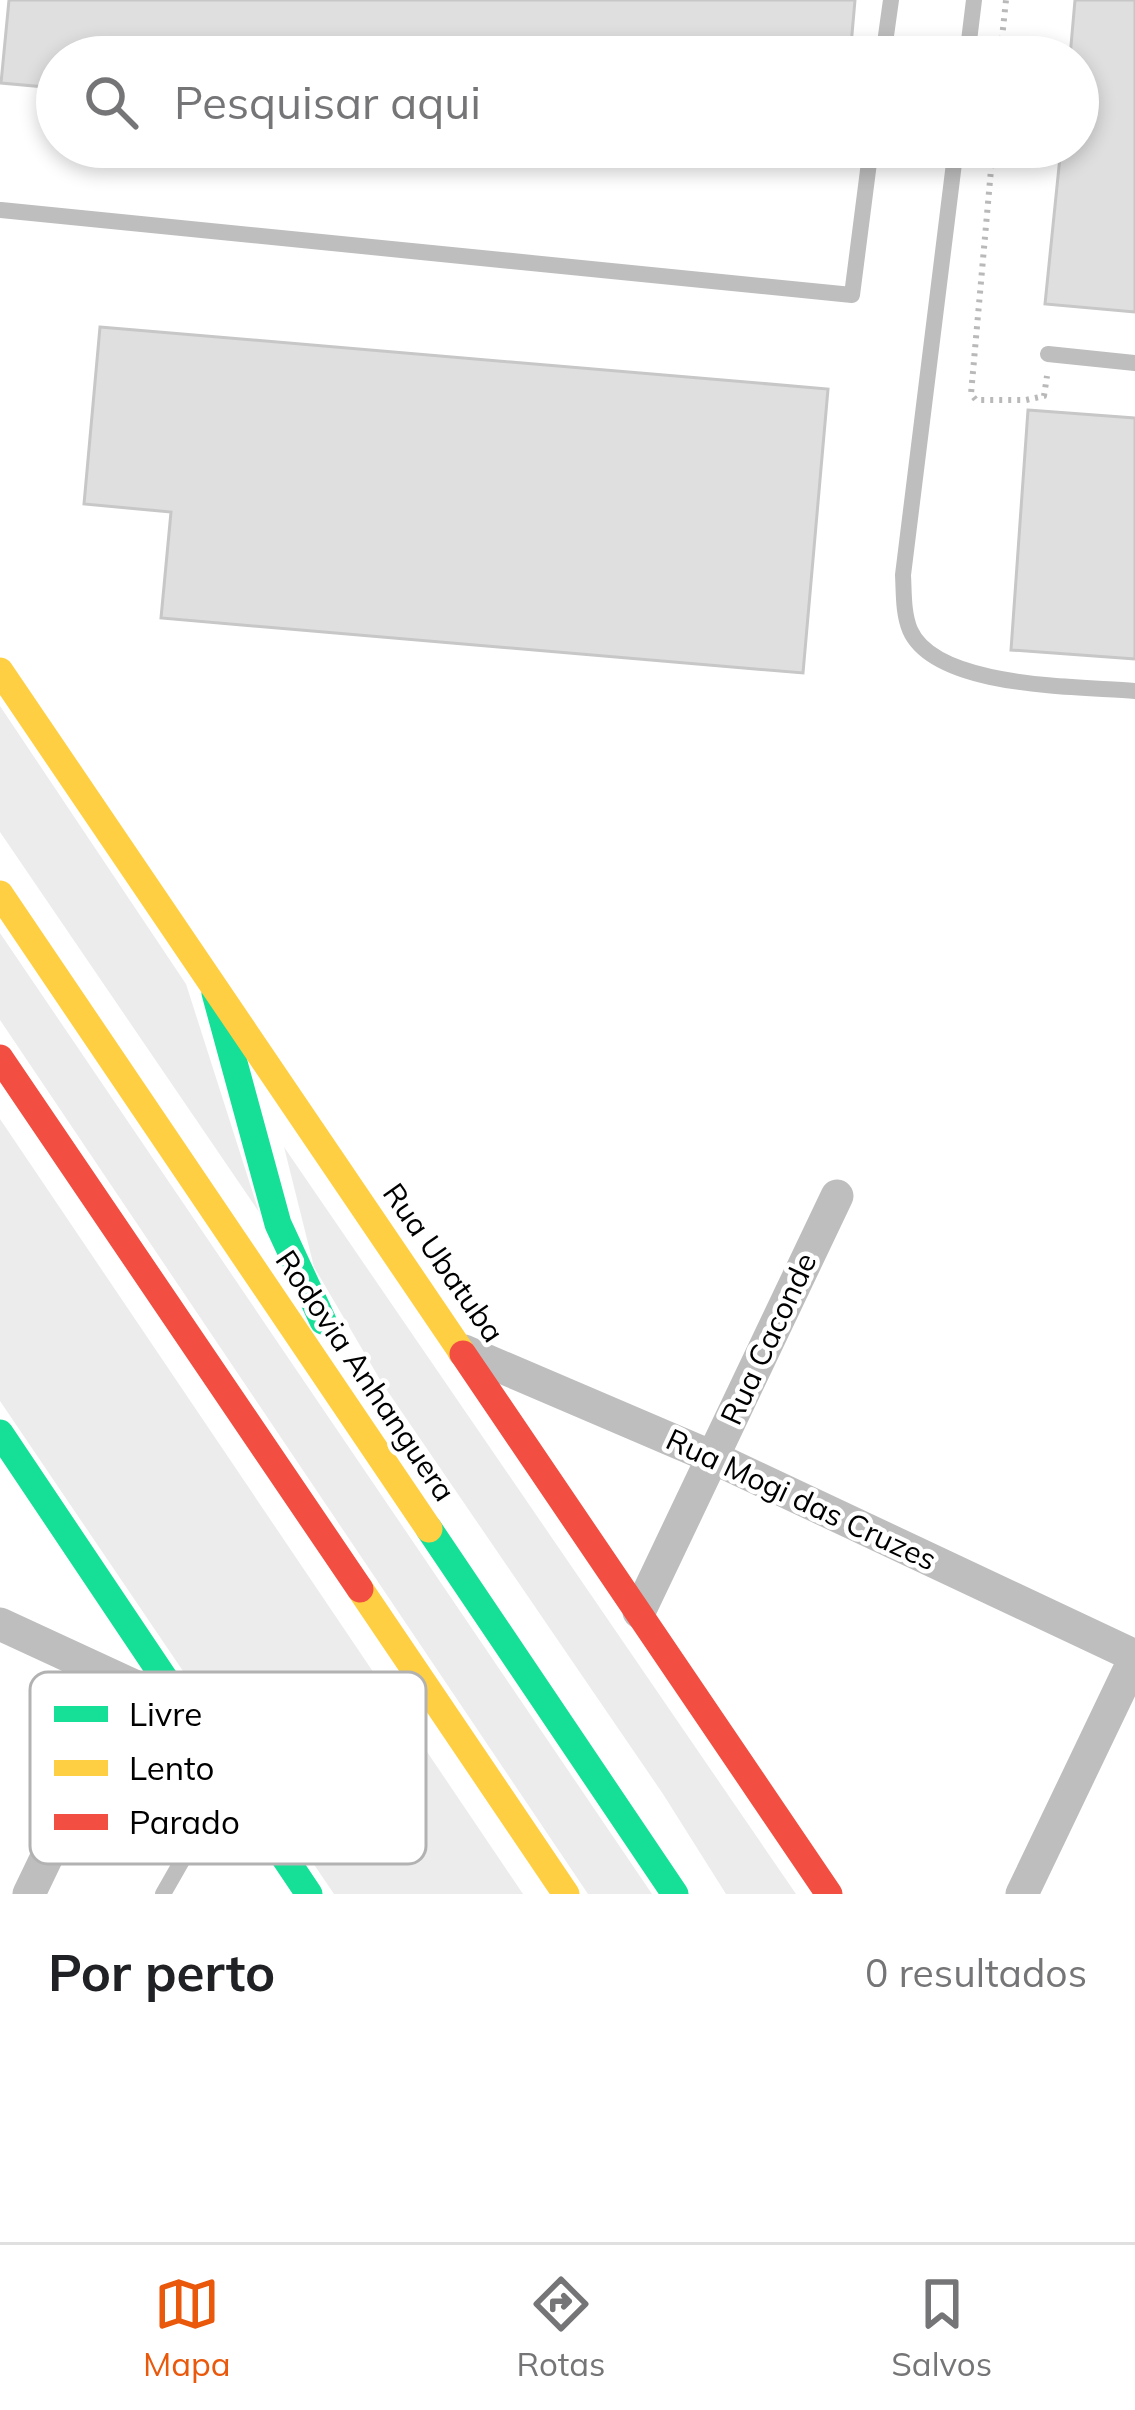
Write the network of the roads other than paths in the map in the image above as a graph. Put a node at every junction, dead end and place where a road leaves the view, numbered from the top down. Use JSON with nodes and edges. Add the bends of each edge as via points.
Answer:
{"nodes":[{"id":1,"x":891,"y":0,"type":"edge"},
{"id":2,"x":974,"y":0,"type":"edge"},
{"id":3,"x":886,"y":36,"type":"edge"},
{"id":4,"x":970,"y":36,"type":"edge"},
{"id":5,"x":868,"y":168,"type":"edge"},
{"id":6,"x":953,"y":168,"type":"edge"},
{"id":7,"x":1,"y":210,"type":"edge"},
{"id":8,"x":1048,"y":354,"type":"road end"},
{"id":9,"x":1135,"y":362,"type":"edge"},
{"id":10,"x":0,"y":671,"type":"edge"},
{"id":11,"x":1135,"y":691,"type":"edge"},
{"id":12,"x":0,"y":894,"type":"edge"},
{"id":13,"x":215,"y":994,"type":"junction"},
{"id":14,"x":0,"y":1058,"type":"edge"},
{"id":15,"x":837,"y":1196,"type":"dead end"},
{"id":16,"x":464,"y":1351,"type":"junction"},
{"id":17,"x":0,"y":1433,"type":"edge"},
{"id":18,"x":712,"y":1457,"type":"junction"},
{"id":19,"x":472,"y":1593,"type":"junction"},
{"id":20,"x":639,"y":1612,"type":"junction"},
{"id":21,"x":0,"y":1624,"type":"edge"},
{"id":22,"x":1135,"y":1657,"type":"edge"},
{"id":23,"x":104,"y":1672,"type":"edge"},
{"id":24,"x":159,"y":1672,"type":"edge"},
{"id":25,"x":416,"y":1672,"type":"edge"},
{"id":26,"x":426,"y":1687,"type":"edge"},
{"id":27,"x":43,"y":1864,"type":"edge"},
{"id":28,"x":181,"y":1864,"type":"edge"},
{"id":29,"x":288,"y":1864,"type":"edge"},
{"id":30,"x":29,"y":1894,"type":"edge"},
{"id":31,"x":164,"y":1894,"type":"edge"},
{"id":32,"x":309,"y":1894,"type":"edge"},
{"id":33,"x":566,"y":1894,"type":"edge"},
{"id":34,"x":676,"y":1894,"type":"edge"},
{"id":35,"x":829,"y":1894,"type":"edge"},
{"id":36,"x":1022,"y":1894,"type":"edge"}],
"edges":[{"from":1,"to":3,"type":"lane"},
{"from":2,"to":4,"type":"lane"},
{"from":5,"to":7,"type":"lane","via":[[852,295]]},
{"from":6,"to":11,"type":"lane","via":[[903,575],[911,634],[961,671]]},
{"from":8,"to":9,"type":"lane"},
{"from":10,"to":13,"type":"main road","name":"Rua Ubatuba"},
{"from":12,"to":19,"type":"main road","name":"Rodovia Anhanguera"},
{"from":13,"to":16,"type":"main road","name":"Rua Ubatuba"},
{"from":13,"to":19,"type":"main road","via":[[302,1283]]},
{"from":14,"to":25,"type":"main road"},
{"from":15,"to":18,"type":"street","name":"Rua Caconde"},
{"from":16,"to":18,"type":"street","name":"Rua Mogi das Cruzes"},
{"from":16,"to":20,"type":"main road","name":"Rua Ubatuba"},
{"from":17,"to":24,"type":"main road"},
{"from":18,"to":20,"type":"street","name":"Rua Caconde"},
{"from":18,"to":22,"type":"street","name":"Rua Mogi das Cruzes"},
{"from":19,"to":34,"type":"main road","name":"Rodovia Anhanguera"},
{"from":20,"to":35,"type":"main road","name":"Rua Ubatuba"},
{"from":21,"to":23,"type":"street"},
{"from":22,"to":36,"type":"street"},
{"from":26,"to":33,"type":"main road"},
{"from":27,"to":30,"type":"street"},
{"from":28,"to":31,"type":"lane"},
{"from":29,"to":32,"type":"main road"}]}
